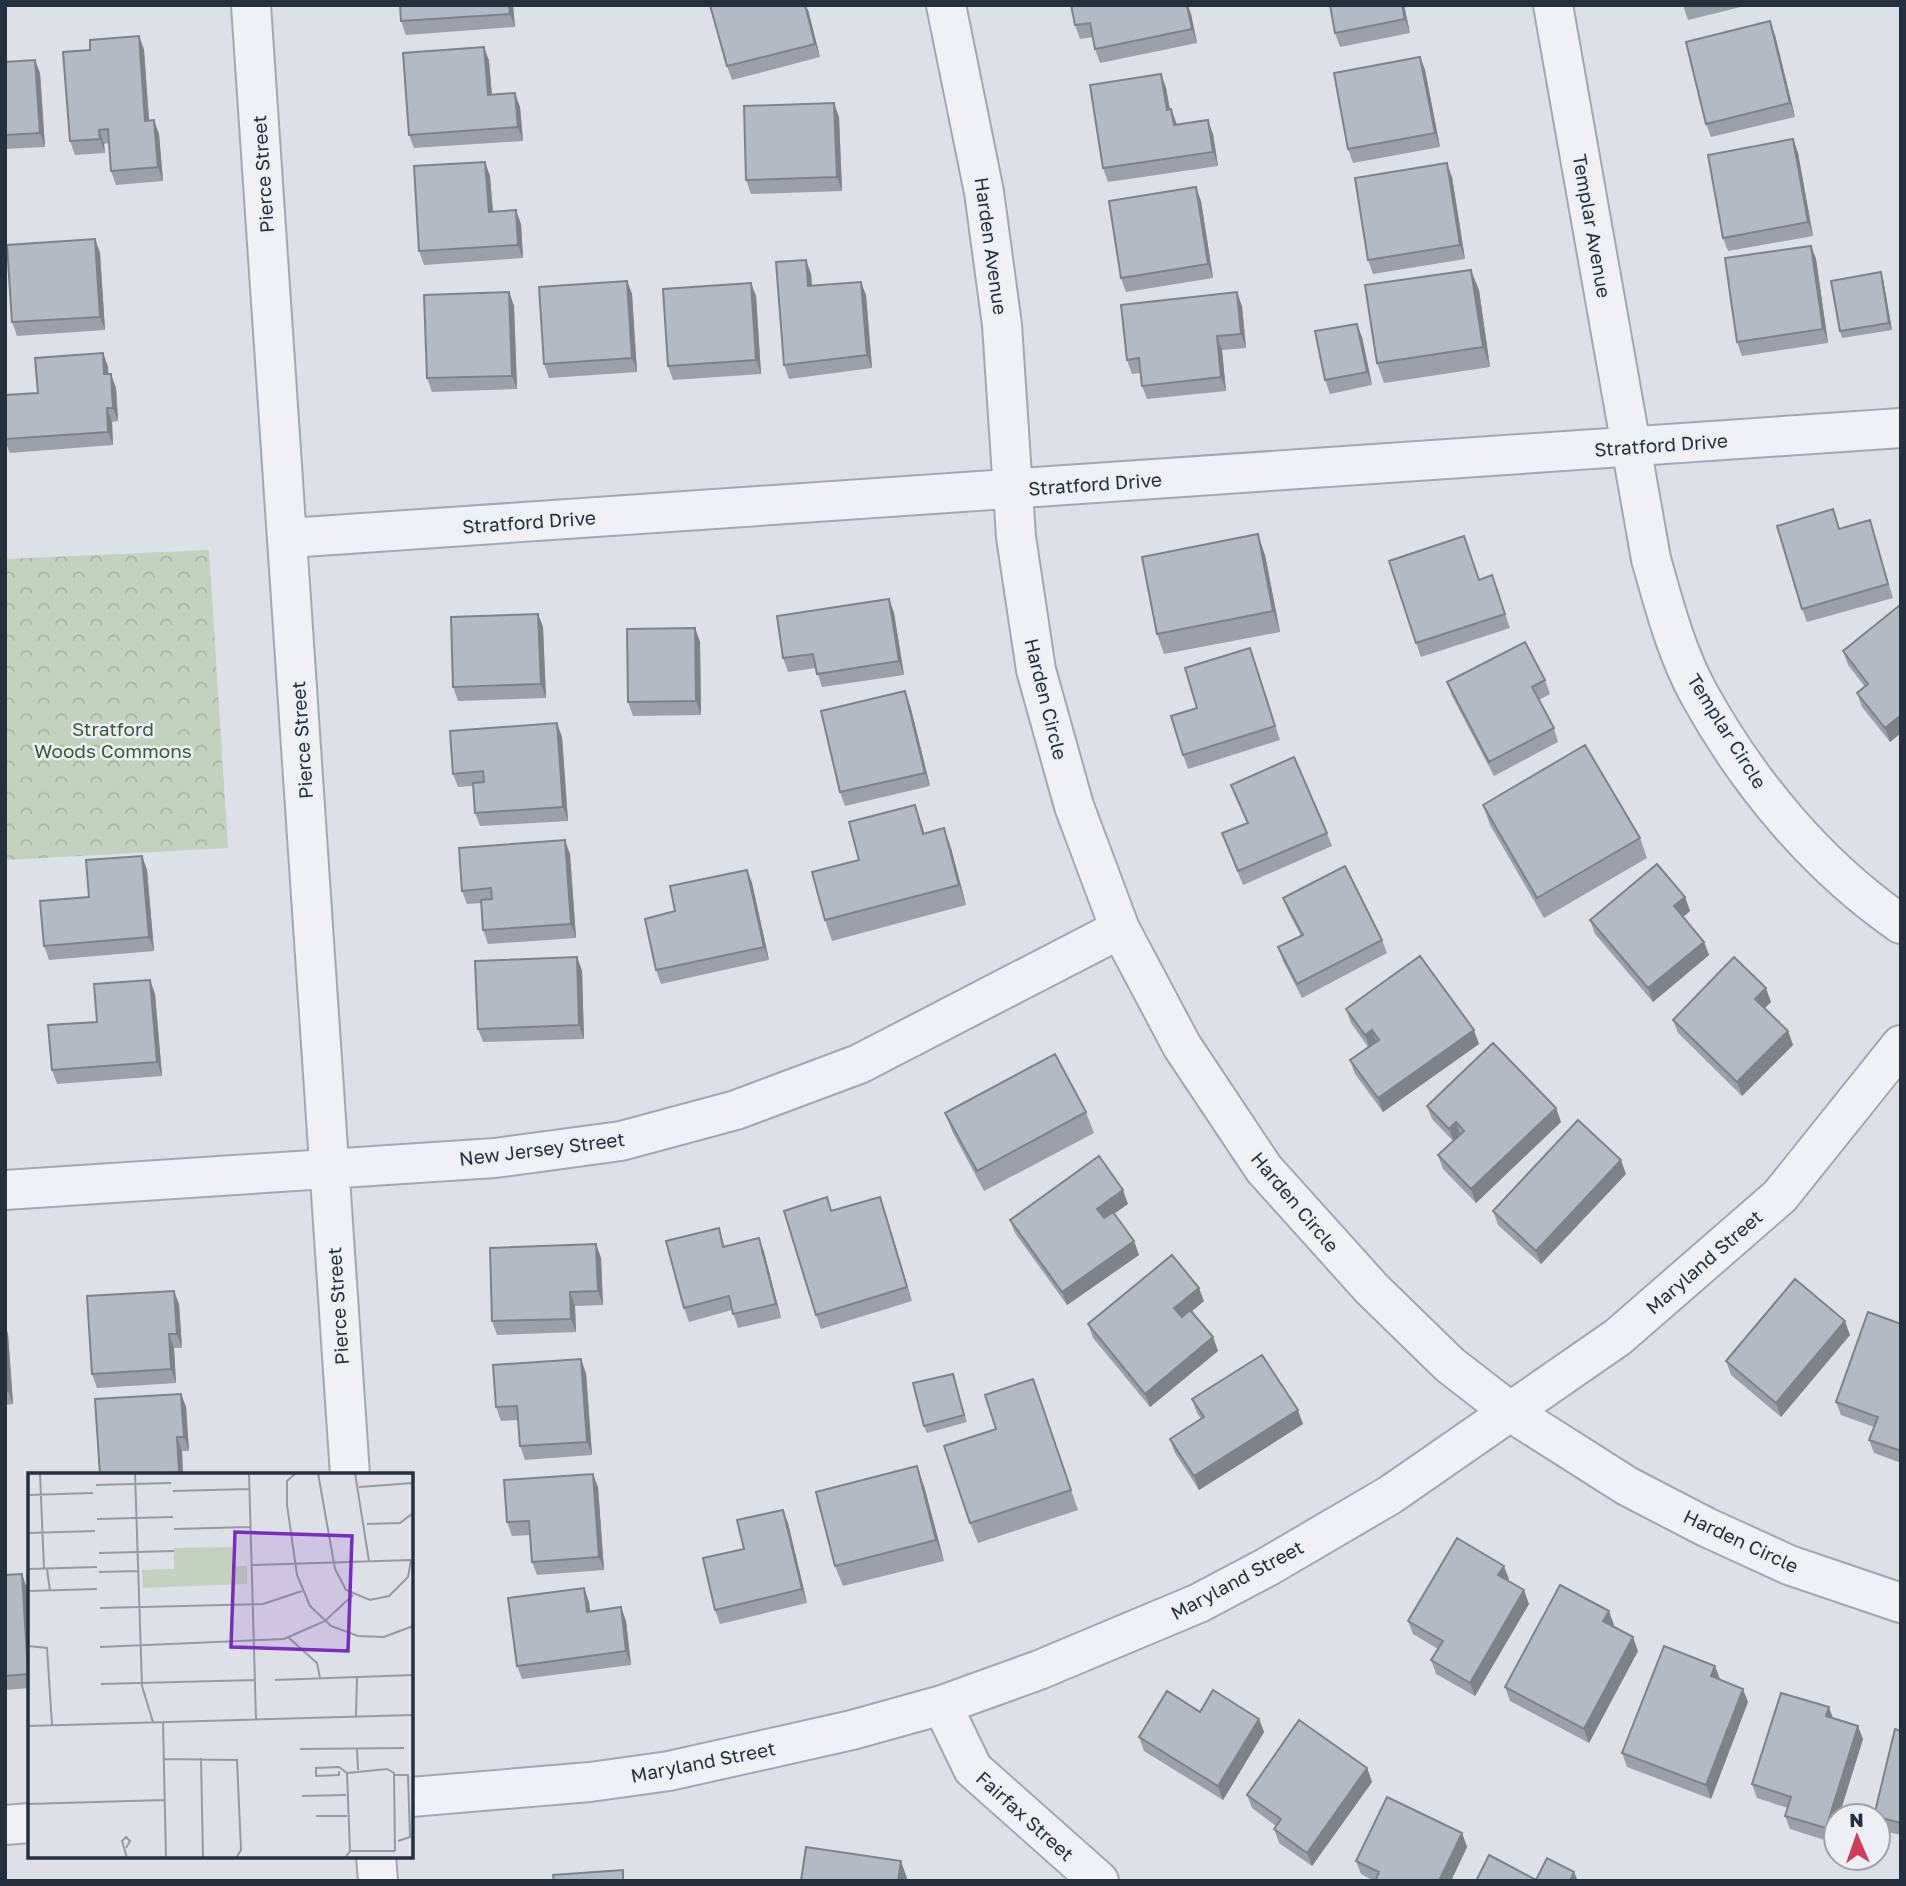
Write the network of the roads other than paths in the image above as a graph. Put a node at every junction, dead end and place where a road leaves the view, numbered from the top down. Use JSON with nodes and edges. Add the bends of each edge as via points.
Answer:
{"nodes":[{"id":1,"x":251,"y":5,"type":"edge"},
{"id":2,"x":946,"y":5,"type":"edge"},
{"id":3,"x":1553,"y":5,"type":"edge"},
{"id":4,"x":1901,"y":428,"type":"edge"},
{"id":5,"x":1631,"y":447,"type":"junction"},
{"id":6,"x":1013,"y":489,"type":"junction"},
{"id":7,"x":289,"y":538,"type":"junction"},
{"id":8,"x":1901,"y":924,"type":"edge"},
{"id":9,"x":1120,"y":929,"type":"junction"},
{"id":10,"x":1901,"y":1045,"type":"edge"},
{"id":11,"x":330,"y":1171,"type":"junction"},
{"id":12,"x":5,"y":1191,"type":"edge"},
{"id":13,"x":1512,"y":1413,"type":"junction"},
{"id":14,"x":350,"y":1473,"type":"edge"},
{"id":15,"x":1901,"y":1603,"type":"edge"},
{"id":16,"x":942,"y":1704,"type":"junction"},
{"id":17,"x":413,"y":1797,"type":"edge"},
{"id":18,"x":28,"y":1823,"type":"edge"},
{"id":19,"x":5,"y":1825,"type":"edge"},
{"id":20,"x":376,"y":1858,"type":"edge"},
{"id":21,"x":378,"y":1881,"type":"edge"},
{"id":22,"x":1099,"y":1881,"type":"edge"}],
"edges":[{"from":1,"to":7,"type":"street","name":"Pierce Street"},
{"from":2,"to":6,"type":"street","name":"Harden Avenue","via":[[984,192],[1002,325]]},
{"from":3,"to":5,"type":"street","name":"Templar Avenue"},
{"from":4,"to":5,"type":"street","name":"Stratford Drive"},
{"from":5,"to":6,"type":"street","name":"Stratford Drive"},
{"from":5,"to":8,"type":"street","name":"Templar Circle","via":[[1651,559],[1674,637],[1699,693],[1779,813],[1847,882]]},
{"from":6,"to":7,"type":"street","name":"Stratford Drive"},
{"from":6,"to":9,"type":"street","name":"Harden Circle","via":[[1025,613],[1036,670],[1074,806]]},
{"from":7,"to":11,"type":"street","name":"Pierce Street"},
{"from":9,"to":11,"type":"street","name":"New Jersey Street","via":[[859,1064],[736,1110],[621,1142]]},
{"from":9,"to":13,"type":"street","name":"Harden Circle","via":[[1182,1046],[1264,1169],[1372,1289],[1450,1365]]},
{"from":10,"to":13,"type":"street","name":"Maryland Street","via":[[1780,1196],[1618,1336]]},
{"from":11,"to":12,"type":"street","name":"New Jersey Street"},
{"from":11,"to":14,"type":"street","name":"Pierce Street"},
{"from":13,"to":15,"type":"street","name":"Harden Circle","via":[[1627,1486],[1706,1527],[1789,1565]]},
{"from":13,"to":16,"type":"street","name":"Maryland Street","via":[[1390,1495],[1210,1597],[1050,1666]]},
{"from":16,"to":17,"type":"street","name":"Maryland Street","via":[[852,1730],[669,1771],[590,1783]]},
{"from":16,"to":22,"type":"street","name":"Fairfax Street","via":[[973,1769]]},
{"from":18,"to":19,"type":"street"},
{"from":20,"to":21,"type":"street"}]}
